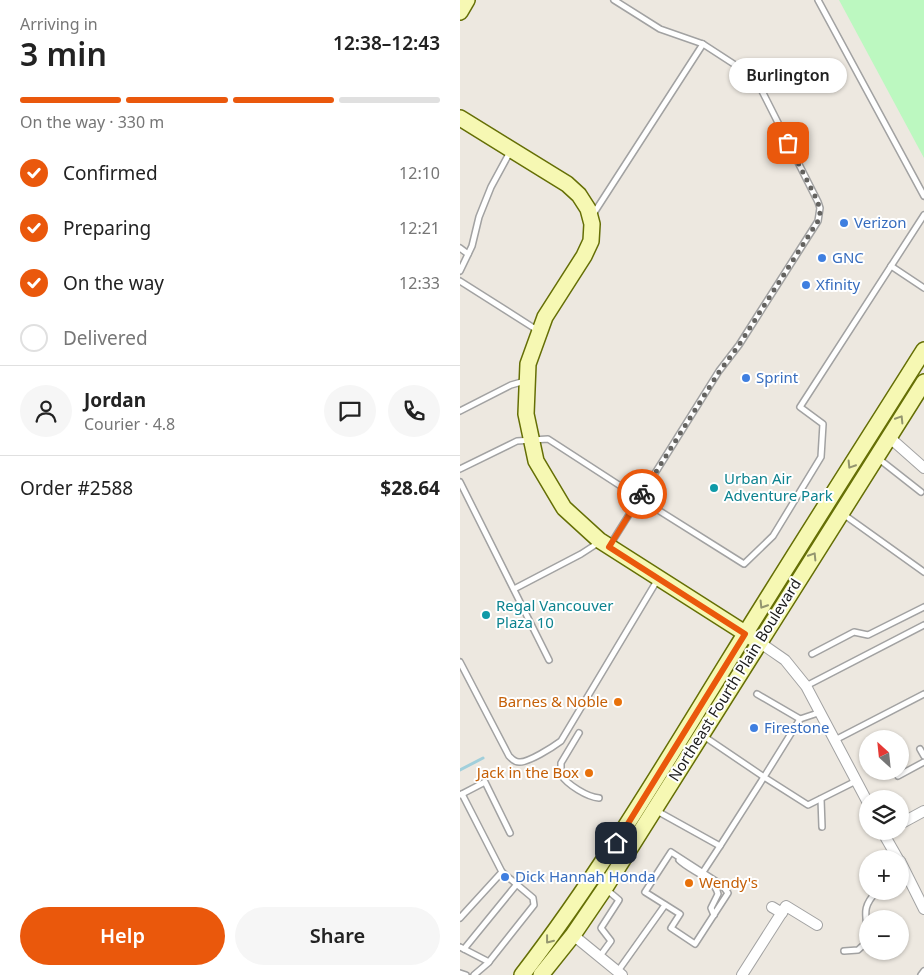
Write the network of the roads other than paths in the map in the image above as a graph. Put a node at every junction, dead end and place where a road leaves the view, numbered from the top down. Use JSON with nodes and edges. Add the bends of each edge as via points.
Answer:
{"nodes":[{"id":1,"x":466,"y":0,"type":"edge"},
{"id":2,"x":614,"y":0,"type":"edge"},
{"id":3,"x":818,"y":0,"type":"edge"},
{"id":4,"x":460,"y":12,"type":"edge"},
{"id":5,"x":703,"y":44,"type":"junction"},
{"id":6,"x":462,"y":122,"type":"edge"},
{"id":7,"x":511,"y":150,"type":"junction"},
{"id":8,"x":924,"y":196,"type":"edge"},
{"id":9,"x":924,"y":215,"type":"edge"},
{"id":10,"x":590,"y":219,"type":"junction"},
{"id":11,"x":460,"y":248,"type":"edge"},
{"id":12,"x":468,"y":254,"type":"junction"},
{"id":13,"x":891,"y":266,"type":"junction"},
{"id":14,"x":460,"y":271,"type":"edge"},
{"id":15,"x":460,"y":281,"type":"edge"},
{"id":16,"x":924,"y":288,"type":"edge"},
{"id":17,"x":540,"y":332,"type":"junction"},
{"id":18,"x":924,"y":350,"type":"edge"},
{"id":19,"x":528,"y":381,"type":"junction"},
{"id":20,"x":924,"y":382,"type":"edge"},
{"id":21,"x":460,"y":411,"type":"edge"},
{"id":22,"x":889,"y":437,"type":"junction"},
{"id":23,"x":532,"y":440,"type":"junction"},
{"id":24,"x":876,"y":457,"type":"junction"},
{"id":25,"x":924,"y":468,"type":"edge"},
{"id":26,"x":460,"y":469,"type":"edge"},
{"id":27,"x":460,"y":482,"type":"edge"},
{"id":28,"x":921,"y":492,"type":"dead end"},
{"id":29,"x":639,"y":498,"type":"junction"},
{"id":30,"x":841,"y":512,"type":"junction"},
{"id":31,"x":605,"y":544,"type":"junction"},
{"id":32,"x":924,"y":572,"type":"edge"},
{"id":33,"x":659,"y":579,"type":"junction"},
{"id":34,"x":514,"y":589,"type":"junction"},
{"id":35,"x":924,"y":607,"type":"edge"},
{"id":36,"x":924,"y":625,"type":"edge"},
{"id":37,"x":745,"y":634,"type":"junction"},
{"id":38,"x":759,"y":642,"type":"junction"},
{"id":39,"x":812,"y":654,"type":"dead end"},
{"id":40,"x":549,"y":660,"type":"dead end"},
{"id":41,"x":460,"y":662,"type":"edge"},
{"id":42,"x":806,"y":686,"type":"junction"},
{"id":43,"x":757,"y":694,"type":"dead end"},
{"id":44,"x":924,"y":694,"type":"edge"},
{"id":45,"x":821,"y":712,"type":"junction"},
{"id":46,"x":800,"y":719,"type":"junction"},
{"id":47,"x":579,"y":733,"type":"dead end"},
{"id":48,"x":702,"y":735,"type":"junction"},
{"id":49,"x":835,"y":740,"type":"junction"},
{"id":50,"x":920,"y":749,"type":"dead end"},
{"id":51,"x":924,"y":756,"type":"edge"},
{"id":52,"x":924,"y":762,"type":"edge"},
{"id":53,"x":909,"y":770,"type":"edge"},
{"id":54,"x":764,"y":777,"type":"junction"},
{"id":55,"x":856,"y":781,"type":"junction"},
{"id":56,"x":861,"y":790,"type":"edge"},
{"id":57,"x":461,"y":795,"type":"edge"},
{"id":58,"x":599,"y":798,"type":"dead end"},
{"id":59,"x":821,"y":799,"type":"junction"},
{"id":60,"x":654,"y":810,"type":"junction"},
{"id":61,"x":924,"y":811,"type":"edge"},
{"id":62,"x":909,"y":819,"type":"edge"},
{"id":63,"x":822,"y":827,"type":"dead end"},
{"id":64,"x":510,"y":833,"type":"dead end"},
{"id":65,"x":616,"y":843,"type":"junction"},
{"id":66,"x":720,"y":846,"type":"junction"},
{"id":67,"x":672,"y":852,"type":"junction"},
{"id":68,"x":502,"y":872,"type":"junction"},
{"id":69,"x":703,"y":872,"type":"junction"},
{"id":70,"x":909,"y":880,"type":"edge"},
{"id":71,"x":516,"y":884,"type":"junction"},
{"id":72,"x":605,"y":888,"type":"junction"},
{"id":73,"x":666,"y":905,"type":"junction"},
{"id":74,"x":772,"y":907,"type":"dead end"},
{"id":75,"x":924,"y":909,"type":"edge"},
{"id":76,"x":782,"y":914,"type":"junction"},
{"id":77,"x":714,"y":915,"type":"junction"},
{"id":78,"x":460,"y":918,"type":"edge"},
{"id":79,"x":817,"y":925,"type":"dead end"},
{"id":80,"x":573,"y":935,"type":"junction"},
{"id":81,"x":462,"y":948,"type":"edge"},
{"id":82,"x":859,"y":949,"type":"edge"},
{"id":83,"x":844,"y":951,"type":"dead end"},
{"id":84,"x":600,"y":957,"type":"junction"},
{"id":85,"x":489,"y":962,"type":"junction"},
{"id":86,"x":924,"y":971,"type":"edge"},
{"id":87,"x":460,"y":973,"type":"edge"},
{"id":88,"x":616,"y":973,"type":"edge"},
{"id":89,"x":466,"y":975,"type":"edge"},
{"id":90,"x":474,"y":975,"type":"edge"},
{"id":91,"x":522,"y":975,"type":"edge"},
{"id":92,"x":541,"y":975,"type":"edge"},
{"id":93,"x":742,"y":975,"type":"edge"},
{"id":94,"x":921,"y":975,"type":"edge"}],
"edges":[{"from":1,"to":4,"type":"main road"},
{"from":2,"to":5,"type":"lane","via":[[660,29]]},
{"from":3,"to":8,"type":"lane"},
{"from":5,"to":10,"type":"lane"},
{"from":5,"to":29,"type":"lane","via":[[757,83],[818,202],[820,214]]},
{"from":6,"to":7,"type":"main road"},
{"from":7,"to":10,"type":"main road","via":[[567,184],[588,208]]},
{"from":7,"to":12,"type":"lane","via":[[491,187]]},
{"from":9,"to":13,"type":"lane"},
{"from":10,"to":17,"type":"main road","via":[[591,241],[545,317]]},
{"from":11,"to":12,"type":"lane"},
{"from":12,"to":14,"type":"lane"},
{"from":13,"to":16,"type":"lane"},
{"from":13,"to":29,"type":"lane","via":[[800,407],[823,424],[821,457],[773,536],[744,564]]},
{"from":15,"to":17,"type":"lane"},
{"from":17,"to":19,"type":"main road","via":[[528,364]]},
{"from":18,"to":37,"type":"main road","name":"Northeast Fourth Plain Boulevard","one_way":true},
{"from":19,"to":21,"type":"lane","via":[[511,385]]},
{"from":19,"to":23,"type":"main road","via":[[526,414]]},
{"from":22,"to":20,"type":"main road","name":"Northeast Fourth Plain Boulevard","one_way":true},
{"from":22,"to":24,"type":"main road","name":"Northeast Fourth Plain Boulevard"},
{"from":22,"to":25,"type":"street"},
{"from":23,"to":26,"type":"lane","via":[[517,441]]},
{"from":23,"to":29,"type":"lane","via":[[548,438]]},
{"from":23,"to":31,"type":"main road","via":[[536,461],[564,508]]},
{"from":24,"to":28,"type":"lane"},
{"from":24,"to":30,"type":"main road","name":"Northeast Fourth Plain Boulevard"},
{"from":27,"to":34,"type":"lane"},
{"from":29,"to":31,"type":"lane"},
{"from":30,"to":32,"type":"lane"},
{"from":38,"to":30,"type":"main road","name":"Northeast Fourth Plain Boulevard","one_way":true},
{"from":31,"to":33,"type":"main road"},
{"from":31,"to":34,"type":"lane"},
{"from":33,"to":37,"type":"main road"},
{"from":33,"to":41,"type":"lane","via":[[561,741],[522,762],[509,756]]},
{"from":34,"to":40,"type":"lane"},
{"from":35,"to":39,"type":"lane","via":[[868,635],[854,632]]},
{"from":36,"to":42,"type":"lane"},
{"from":37,"to":38,"type":"main road"},
{"from":37,"to":65,"type":"main road","name":"Northeast Fourth Plain Boulevard"},
{"from":38,"to":42,"type":"street","via":[[792,666]]},
{"from":38,"to":48,"type":"main road","name":"Northeast Fourth Plain Boulevard"},
{"from":42,"to":45,"type":"street"},
{"from":43,"to":46,"type":"lane"},
{"from":44,"to":49,"type":"lane"},
{"from":45,"to":46,"type":"lane"},
{"from":45,"to":49,"type":"street"},
{"from":46,"to":54,"type":"lane"},
{"from":47,"to":58,"type":"lane","via":[[561,763],[560,775],[592,798]]},
{"from":48,"to":54,"type":"lane"},
{"from":48,"to":60,"type":"main road","name":"Northeast Fourth Plain Boulevard"},
{"from":49,"to":55,"type":"street"},
{"from":50,"to":51,"type":"lane"},
{"from":52,"to":53,"type":"lane"},
{"from":54,"to":59,"type":"lane","via":[[808,805]]},
{"from":54,"to":66,"type":"lane"},
{"from":55,"to":56,"type":"street"},
{"from":55,"to":59,"type":"lane"},
{"from":57,"to":64,"type":"lane","via":[[485,782]]},
{"from":57,"to":68,"type":"lane"},
{"from":59,"to":63,"type":"lane"},
{"from":60,"to":66,"type":"lane"},
{"from":60,"to":72,"type":"main road","name":"Northeast Fourth Plain Boulevard"},
{"from":61,"to":62,"type":"street"},
{"from":65,"to":80,"type":"main road","via":[[615,855],[570,927]]},
{"from":65,"to":91,"type":"main road","name":"Northeast Fourth Plain Boulevard","one_way":true},
{"from":66,"to":69,"type":"lane"},
{"from":67,"to":69,"type":"lane"},
{"from":67,"to":73,"type":"lane","via":[[646,892]]},
{"from":67,"to":77,"type":"lane","via":[[685,866],[713,883],[718,894],[711,908]]},
{"from":68,"to":71,"type":"lane"},
{"from":68,"to":78,"type":"lane"},
{"from":69,"to":77,"type":"lane","via":[[728,893]]},
{"from":70,"to":75,"type":"street"},
{"from":71,"to":81,"type":"lane"},
{"from":71,"to":85,"type":"lane","via":[[533,898],[534,905]]},
{"from":72,"to":80,"type":"main road","name":"Northeast Fourth Plain Boulevard"},
{"from":72,"to":84,"type":"lane","via":[[619,900],[601,928],[611,941]]},
{"from":73,"to":77,"type":"lane","via":[[680,914],[671,928],[695,944]]},
{"from":73,"to":88,"type":"lane"},
{"from":74,"to":76,"type":"street"},
{"from":76,"to":79,"type":"street","via":[[786,906]]},
{"from":76,"to":93,"type":"street"},
{"from":80,"to":84,"type":"street"},
{"from":80,"to":92,"type":"main road","name":"Northeast Fourth Plain Boulevard"},
{"from":81,"to":85,"type":"lane"},
{"from":82,"to":83,"type":"lane"},
{"from":84,"to":88,"type":"street"},
{"from":85,"to":90,"type":"lane"},
{"from":86,"to":94,"type":"lane"},
{"from":87,"to":89,"type":"lane"}]}
